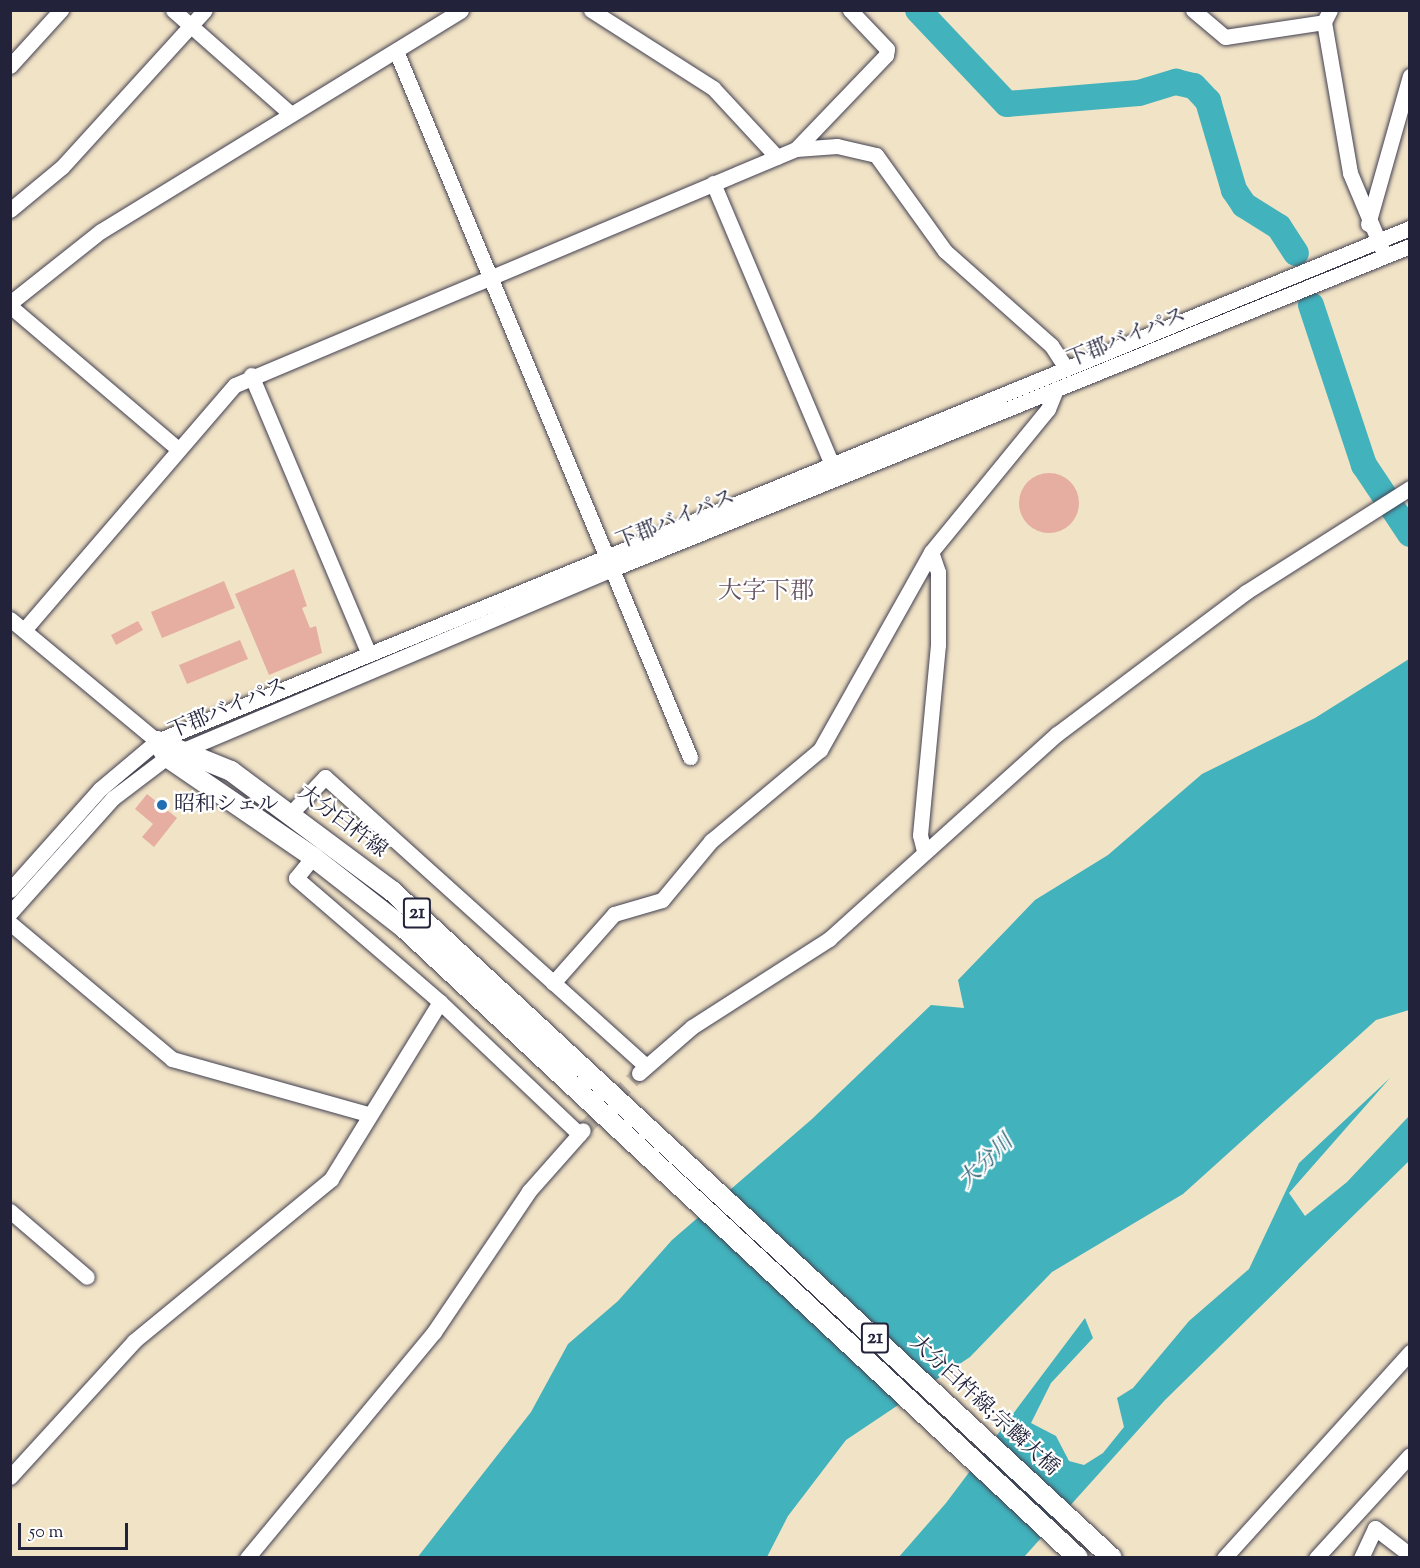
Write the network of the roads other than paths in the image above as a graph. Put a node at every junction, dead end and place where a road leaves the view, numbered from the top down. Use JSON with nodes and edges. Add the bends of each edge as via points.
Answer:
{"nodes":[{"id":1,"x":61,"y":10,"type":"edge"},
{"id":2,"x":173,"y":10,"type":"edge"},
{"id":3,"x":205,"y":10,"type":"edge"},
{"id":4,"x":460,"y":10,"type":"edge"},
{"id":5,"x":591,"y":10,"type":"edge"},
{"id":6,"x":850,"y":10,"type":"edge"},
{"id":7,"x":1193,"y":10,"type":"edge"},
{"id":8,"x":1327,"y":16,"type":"edge"},
{"id":9,"x":191,"y":26,"type":"junction"},
{"id":10,"x":396,"y":51,"type":"junction"},
{"id":11,"x":10,"y":66,"type":"edge"},
{"id":12,"x":1410,"y":76,"type":"edge"},
{"id":13,"x":291,"y":114,"type":"junction"},
{"id":14,"x":796,"y":149,"type":"junction"},
{"id":15,"x":777,"y":157,"type":"junction"},
{"id":16,"x":713,"y":183,"type":"junction"},
{"id":17,"x":10,"y":210,"type":"edge"},
{"id":18,"x":1368,"y":224,"type":"junction"},
{"id":19,"x":1410,"y":228,"type":"edge"},
{"id":20,"x":1379,"y":240,"type":"junction"},
{"id":21,"x":1410,"y":246,"type":"edge"},
{"id":22,"x":1385,"y":256,"type":"junction"},
{"id":23,"x":488,"y":276,"type":"junction"},
{"id":24,"x":10,"y":304,"type":"edge"},
{"id":25,"x":1066,"y":368,"type":"junction"},
{"id":26,"x":251,"y":375,"type":"junction"},
{"id":27,"x":1056,"y":389,"type":"junction"},
{"id":28,"x":178,"y":449,"type":"junction"},
{"id":29,"x":834,"y":470,"type":"junction"},
{"id":30,"x":1410,"y":488,"type":"edge"},
{"id":31,"x":931,"y":552,"type":"junction"},
{"id":32,"x":608,"y":563,"type":"junction"},
{"id":33,"x":10,"y":619,"type":"edge"},
{"id":34,"x":24,"y":630,"type":"junction"},
{"id":35,"x":369,"y":654,"type":"junction"},
{"id":36,"x":170,"y":749,"type":"junction"},
{"id":37,"x":690,"y":757,"type":"dead end"},
{"id":38,"x":292,"y":812,"type":"junction"},
{"id":39,"x":924,"y":851,"type":"junction"},
{"id":40,"x":314,"y":857,"type":"junction"},
{"id":41,"x":10,"y":890,"type":"edge"},
{"id":42,"x":10,"y":913,"type":"edge"},
{"id":43,"x":10,"y":922,"type":"edge"},
{"id":44,"x":553,"y":982,"type":"junction"},
{"id":45,"x":440,"y":1002,"type":"junction"},
{"id":46,"x":368,"y":1114,"type":"junction"},
{"id":47,"x":648,"y":1127,"type":"joint"},
{"id":48,"x":10,"y":1211,"type":"edge"},
{"id":49,"x":87,"y":1277,"type":"dead end"},
{"id":50,"x":1410,"y":1352,"type":"edge"},
{"id":51,"x":1410,"y":1455,"type":"edge"},
{"id":52,"x":10,"y":1477,"type":"edge"},
{"id":53,"x":1334,"y":1537,"type":"junction"},
{"id":54,"x":1110,"y":1555,"type":"edge"},
{"id":55,"x":1410,"y":1555,"type":"edge"},
{"id":56,"x":247,"y":1557,"type":"edge"},
{"id":57,"x":1078,"y":1557,"type":"edge"},
{"id":58,"x":1224,"y":1557,"type":"edge"},
{"id":59,"x":1316,"y":1557,"type":"edge"},
{"id":60,"x":1335,"y":1557,"type":"edge"},
{"id":61,"x":1361,"y":1557,"type":"edge"}],
"edges":[{"from":1,"to":11,"type":"street"},
{"from":2,"to":9,"type":"street"},
{"from":3,"to":9,"type":"street"},
{"from":4,"to":10,"type":"street"},
{"from":5,"to":15,"type":"street","via":[[713,88]]},
{"from":6,"to":14,"type":"street","via":[[887,49],[886,56]]},
{"from":7,"to":8,"type":"street","via":[[1225,37]]},
{"from":8,"to":18,"type":"street","via":[[1350,173]]},
{"from":9,"to":13,"type":"street"},
{"from":9,"to":17,"type":"street","via":[[62,167]]},
{"from":10,"to":13,"type":"street"},
{"from":10,"to":23,"type":"street"},
{"from":12,"to":18,"type":"street"},
{"from":13,"to":24,"type":"street","via":[[101,231]]},
{"from":14,"to":15,"type":"street"},
{"from":14,"to":25,"type":"street","via":[[837,146],[876,155],[945,251],[1051,345]]},
{"from":15,"to":16,"type":"street"},
{"from":16,"to":23,"type":"street"},
{"from":16,"to":29,"type":"street"},
{"from":18,"to":20,"type":"street"},
{"from":19,"to":20,"type":"street","name":"下郡バイパス"},
{"from":20,"to":22,"type":"street"},
{"from":20,"to":25,"type":"street","name":"下郡バイパス"},
{"from":21,"to":22,"type":"street","name":"下郡バイパス"},
{"from":22,"to":27,"type":"street","name":"下郡バイパス"},
{"from":23,"to":26,"type":"street"},
{"from":23,"to":32,"type":"street"},
{"from":24,"to":28,"type":"street"},
{"from":25,"to":29,"type":"street","name":"下郡バイパス"},
{"from":26,"to":28,"type":"street","via":[[218,401]]},
{"from":26,"to":35,"type":"street"},
{"from":27,"to":29,"type":"street","name":"下郡バイパス"},
{"from":27,"to":31,"type":"street","via":[[1048,409]]},
{"from":28,"to":34,"type":"street"},
{"from":29,"to":32,"type":"street","name":"下郡バイパス"},
{"from":30,"to":39,"type":"street","via":[[1246,592],[1057,734]]},
{"from":31,"to":39,"type":"street","via":[[938,573],[939,645],[920,835]]},
{"from":31,"to":44,"type":"street","via":[[820,750],[711,840],[662,900],[614,914]]},
{"from":32,"to":35,"type":"street","name":"下郡バイパス"},
{"from":32,"to":36,"type":"street","name":"下郡バイパス"},
{"from":32,"to":37,"type":"street"},
{"from":33,"to":34,"type":"street"},
{"from":34,"to":36,"type":"street"},
{"from":35,"to":36,"type":"street","name":"下郡バイパス"},
{"from":36,"to":38,"type":"main road","name":"大分臼杵線","number":"21","via":[[231,771]]},
{"from":36,"to":40,"type":"main road","number":"21"},
{"from":36,"to":41,"type":"street","name":"下郡バイパス","via":[[119,769]]},
{"from":36,"to":42,"type":"street","name":"下郡バイパス","via":[[113,798]]},
{"from":38,"to":44,"type":"street","via":[[325,777]]},
{"from":38,"to":47,"type":"main road","name":"大分臼杵線","number":"21","via":[[392,891]]},
{"from":39,"to":44,"type":"street","via":[[829,939],[692,1027],[643,1070]]},
{"from":40,"to":45,"type":"street","via":[[296,878]]},
{"from":40,"to":57,"type":"main road","number":"21","via":[[446,966],[632,1147]]},
{"from":43,"to":46,"type":"street","via":[[172,1059]]},
{"from":45,"to":46,"type":"street"},
{"from":45,"to":56,"type":"street","via":[[581,1132],[529,1191],[434,1332]]},
{"from":46,"to":52,"type":"street","via":[[352,1151],[331,1179],[134,1341]]},
{"from":47,"to":54,"type":"main road","name":"大分臼杵線;宗麟大橋","number":"21"},
{"from":48,"to":49,"type":"street"},
{"from":50,"to":58,"type":"street"},
{"from":51,"to":53,"type":"street"},
{"from":53,"to":59,"type":"street"},
{"from":53,"to":60,"type":"street"},
{"from":55,"to":61,"type":"street","via":[[1375,1528]]}]}
